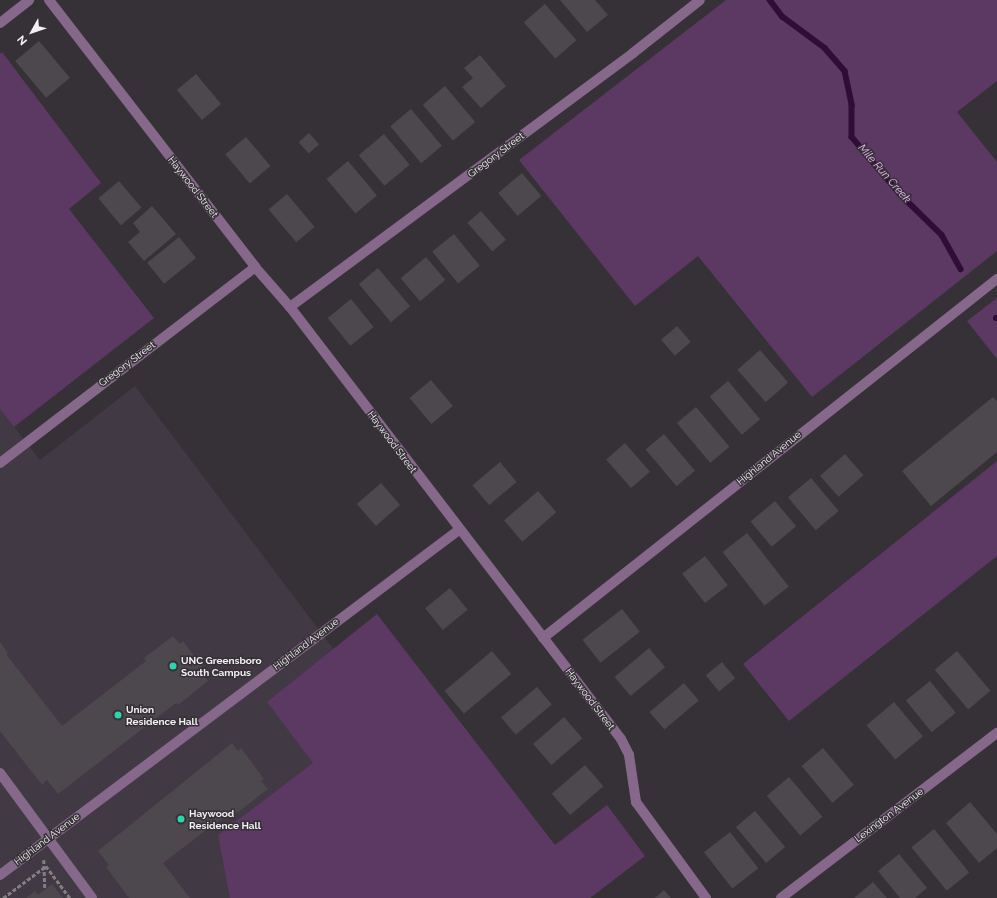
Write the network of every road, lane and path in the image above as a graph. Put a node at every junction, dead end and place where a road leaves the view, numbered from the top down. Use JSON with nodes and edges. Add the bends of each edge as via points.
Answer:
{"nodes":[{"id":1,"x":29,"y":0,"type":"edge"},
{"id":2,"x":49,"y":0,"type":"edge"},
{"id":3,"x":700,"y":0,"type":"edge"},
{"id":4,"x":0,"y":23,"type":"edge"},
{"id":5,"x":255,"y":268,"type":"junction"},
{"id":6,"x":997,"y":279,"type":"edge"},
{"id":7,"x":290,"y":307,"type":"junction"},
{"id":8,"x":0,"y":462,"type":"edge"},
{"id":9,"x":459,"y":530,"type":"junction"},
{"id":10,"x":543,"y":638,"type":"junction"},
{"id":11,"x":997,"y":733,"type":"edge"},
{"id":12,"x":0,"y":773,"type":"edge"},
{"id":13,"x":47,"y":838,"type":"junction"},
{"id":14,"x":44,"y":859,"type":"dead end"},
{"id":15,"x":46,"y":866,"type":"junction"},
{"id":16,"x":0,"y":875,"type":"edge"},
{"id":17,"x":45,"y":889,"type":"dead end"},
{"id":18,"x":3,"y":898,"type":"edge"},
{"id":19,"x":70,"y":898,"type":"edge"},
{"id":20,"x":92,"y":898,"type":"edge"},
{"id":21,"x":706,"y":898,"type":"edge"},
{"id":22,"x":781,"y":898,"type":"edge"}],
"edges":[{"from":1,"to":4,"type":"street"},
{"from":2,"to":5,"type":"street","name":"Haywood Street"},
{"from":3,"to":7,"type":"street","name":"Gregory Street","via":[[633,53]]},
{"from":5,"to":7,"type":"street","name":"Haywood Street"},
{"from":5,"to":8,"type":"street","name":"Gregory Street"},
{"from":6,"to":10,"type":"street","name":"Highland Avenue"},
{"from":7,"to":9,"type":"street","name":"Haywood Street"},
{"from":9,"to":10,"type":"street","name":"Haywood Street"},
{"from":9,"to":13,"type":"street","name":"Highland Avenue"},
{"from":10,"to":21,"type":"street","name":"Haywood Street","via":[[621,739],[629,755],[636,802]]},
{"from":11,"to":22,"type":"street","name":"Lexington Avenue"},
{"from":12,"to":13,"type":"street"},
{"from":13,"to":16,"type":"street","name":"Highland Avenue"},
{"from":13,"to":20,"type":"street"},
{"from":14,"to":15,"type":"path"},
{"from":15,"to":17,"type":"path"},
{"from":15,"to":18,"type":"path"},
{"from":15,"to":19,"type":"path"}]}
